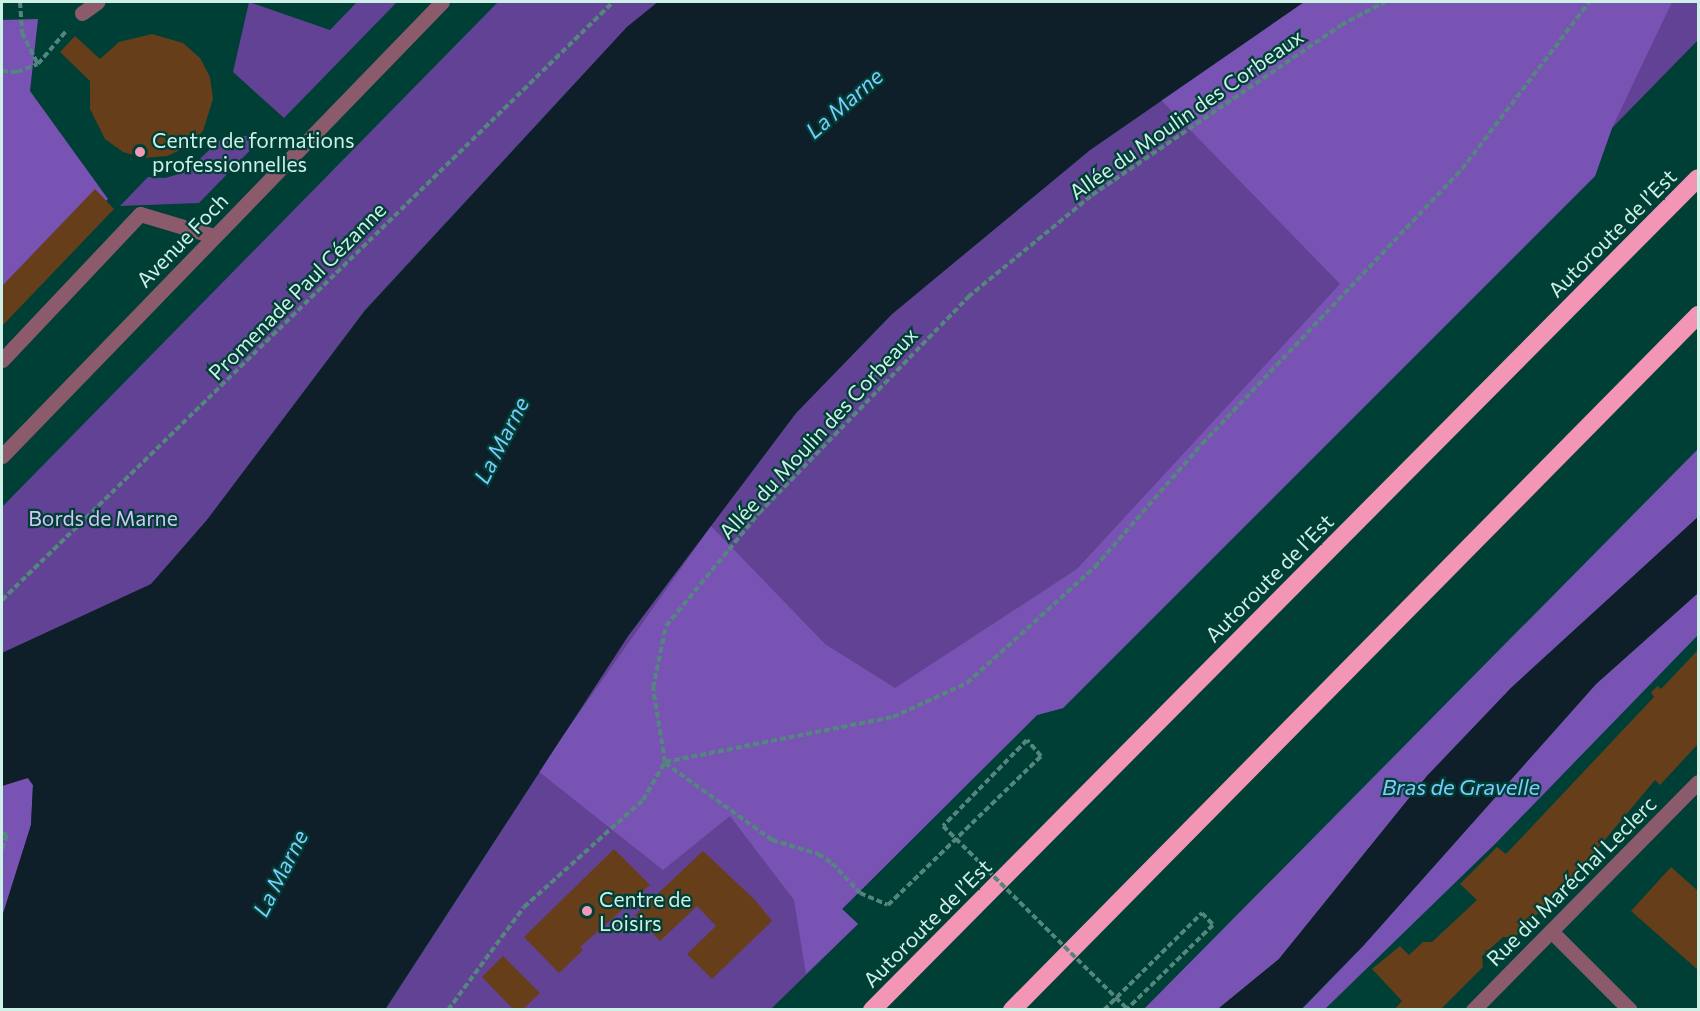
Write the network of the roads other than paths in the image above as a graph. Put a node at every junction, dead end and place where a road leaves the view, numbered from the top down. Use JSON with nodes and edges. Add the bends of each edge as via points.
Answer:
{"nodes":[{"id":1,"x":97,"y":2,"type":"edge"},
{"id":2,"x":442,"y":2,"type":"edge"},
{"id":3,"x":82,"y":13,"type":"dead end"},
{"id":4,"x":1698,"y":178,"type":"edge"},
{"id":5,"x":214,"y":236,"type":"junction"},
{"id":6,"x":1698,"y":315,"type":"edge"},
{"id":7,"x":2,"y":360,"type":"edge"},
{"id":8,"x":2,"y":456,"type":"edge"},
{"id":9,"x":1698,"y":782,"type":"edge"},
{"id":10,"x":1552,"y":932,"type":"junction"},
{"id":11,"x":872,"y":1010,"type":"edge"},
{"id":12,"x":1012,"y":1010,"type":"edge"},
{"id":13,"x":1473,"y":1010,"type":"edge"},
{"id":14,"x":1630,"y":1010,"type":"edge"}],
"edges":[{"from":1,"to":3,"type":"street"},
{"from":2,"to":5,"type":"street","name":"Avenue Foch"},
{"from":4,"to":11,"type":"highway","name":"Autoroute de l’Est"},
{"from":5,"to":7,"type":"street","via":[[140,214]]},
{"from":5,"to":8,"type":"street","name":"Avenue Foch"},
{"from":6,"to":12,"type":"highway"},
{"from":9,"to":10,"type":"street","name":"Rue du Maréchal Leclerc"},
{"from":10,"to":13,"type":"street","name":"Rue du Maréchal Leclerc"},
{"from":10,"to":14,"type":"street"}]}
